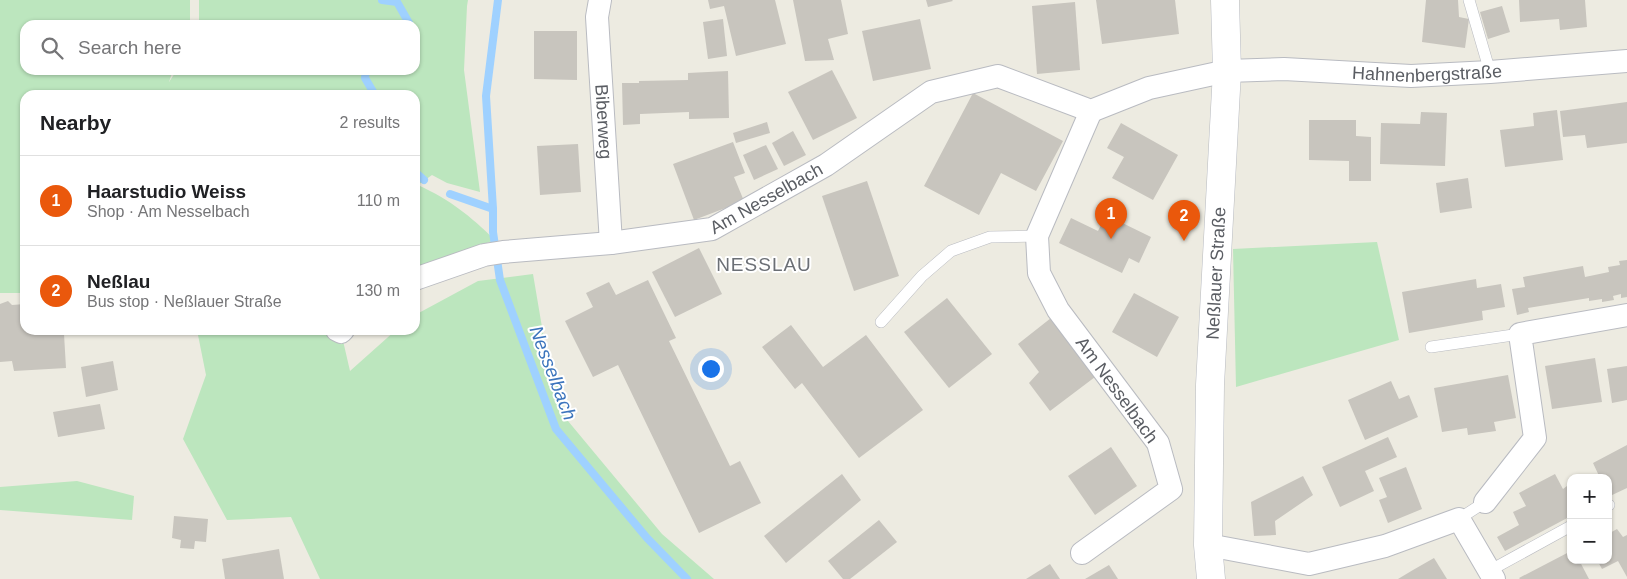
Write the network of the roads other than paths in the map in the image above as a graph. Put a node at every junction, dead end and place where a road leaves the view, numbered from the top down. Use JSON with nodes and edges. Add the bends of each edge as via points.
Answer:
{"nodes":[{"id":1,"x":600,"y":0,"type":"edge"},
{"id":2,"x":1225,"y":0,"type":"edge"},
{"id":3,"x":1469,"y":0,"type":"edge"},
{"id":4,"x":1627,"y":61,"type":"edge"},
{"id":5,"x":1227,"y":71,"type":"junction"},
{"id":6,"x":1490,"y":72,"type":"junction"},
{"id":7,"x":1091,"y":111,"type":"junction"},
{"id":8,"x":1037,"y":236,"type":"junction"},
{"id":9,"x":612,"y":243,"type":"junction"},
{"id":10,"x":420,"y":277,"type":"edge"},
{"id":11,"x":1627,"y":315,"type":"edge"},
{"id":12,"x":882,"y":322,"type":"dead end"},
{"id":13,"x":1520,"y":334,"type":"junction"},
{"id":14,"x":1431,"y":347,"type":"dead end"},
{"id":15,"x":1485,"y":502,"type":"joint"},
{"id":16,"x":1459,"y":519,"type":"junction"},
{"id":17,"x":1567,"y":528,"type":"edge"},
{"id":18,"x":1208,"y":545,"type":"junction"},
{"id":19,"x":1082,"y":553,"type":"dead end"},
{"id":20,"x":1313,"y":571,"type":"edge"},
{"id":21,"x":1491,"y":575,"type":"edge"},
{"id":22,"x":1211,"y":579,"type":"edge"}],
"edges":[{"from":1,"to":9,"type":"street","name":"Biberweg","via":[[597,17]]},
{"from":2,"to":5,"type":"main road","name":"Neßlauer Straße"},
{"from":3,"to":6,"type":"lane"},
{"from":4,"to":6,"type":"street","name":"Hahnenbergstraße"},
{"from":5,"to":6,"type":"street","name":"Hahnenbergstraße","via":[[1284,69],[1411,76]]},
{"from":5,"to":7,"type":"street","via":[[1149,88]]},
{"from":5,"to":18,"type":"main road","name":"Neßlauer Straße","via":[[1210,385]]},
{"from":7,"to":8,"type":"street","name":"Am Nesselbach"},
{"from":7,"to":9,"type":"street","name":"Am Nesselbach","via":[[998,76],[931,92],[826,165],[712,229]]},
{"from":8,"to":12,"type":"lane","via":[[990,237],[951,251],[922,276]]},
{"from":8,"to":19,"type":"street","name":"Am Nesselbach","via":[[1038,273],[1058,310],[1158,444],[1171,488]]},
{"from":9,"to":10,"type":"street","name":"Am Nesselbach","via":[[494,253]]},
{"from":11,"to":13,"type":"street"},
{"from":13,"to":14,"type":"lane"},
{"from":13,"to":15,"type":"street","via":[[1535,438]]},
{"from":15,"to":16,"type":"lane"},
{"from":16,"to":20,"type":"street"},
{"from":16,"to":21,"type":"street"},
{"from":17,"to":21,"type":"lane"},
{"from":18,"to":20,"type":"street"},
{"from":18,"to":22,"type":"main road","name":"Neßlauer Straße"}]}
